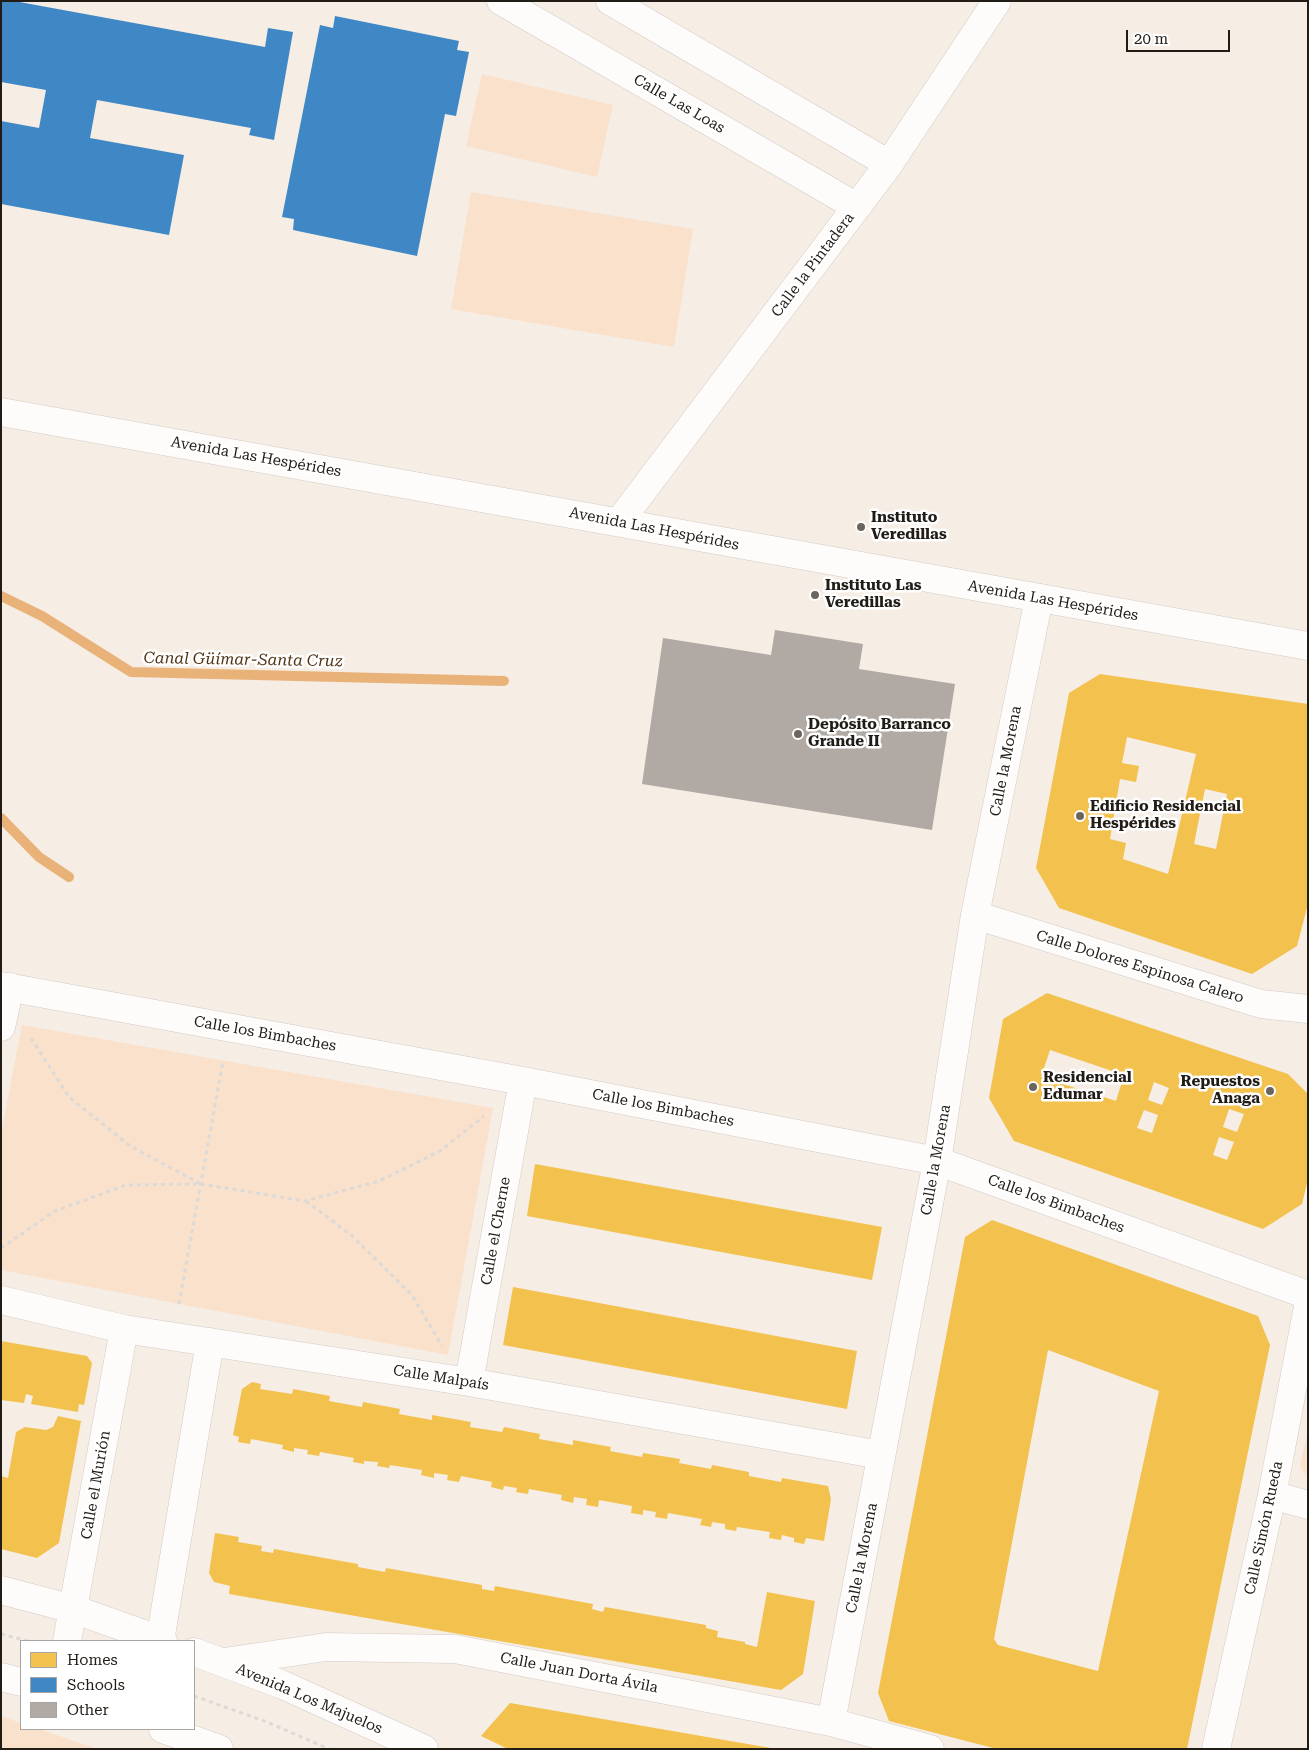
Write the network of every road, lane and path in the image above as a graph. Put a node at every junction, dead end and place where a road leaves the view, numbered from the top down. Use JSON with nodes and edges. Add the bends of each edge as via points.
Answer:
{"nodes":[{"id":1,"x":502,"y":1,"type":"edge"},
{"id":2,"x":610,"y":1,"type":"edge"},
{"id":3,"x":997,"y":1,"type":"edge"},
{"id":4,"x":889,"y":164,"type":"junction"},
{"id":5,"x":857,"y":207,"type":"junction"},
{"id":6,"x":1,"y":412,"type":"edge"},
{"id":7,"x":619,"y":522,"type":"junction"},
{"id":8,"x":1039,"y":598,"type":"junction"},
{"id":9,"x":1308,"y":646,"type":"edge"},
{"id":10,"x":975,"y":915,"type":"junction"},
{"id":11,"x":5,"y":986,"type":"edge"},
{"id":12,"x":1308,"y":1009,"type":"edge"},
{"id":13,"x":1,"y":1027,"type":"edge"},
{"id":14,"x":28,"y":1033,"type":"dead end"},
{"id":15,"x":223,"y":1061,"type":"dead end"},
{"id":16,"x":523,"y":1081,"type":"junction"},
{"id":17,"x":485,"y":1114,"type":"dead end"},
{"id":18,"x":937,"y":1161,"type":"junction"},
{"id":19,"x":201,"y":1184,"type":"junction"},
{"id":20,"x":305,"y":1201,"type":"junction"},
{"id":21,"x":1,"y":1248,"type":"edge"},
{"id":22,"x":1308,"y":1295,"type":"edge"},
{"id":23,"x":1,"y":1300,"type":"edge"},
{"id":24,"x":180,"y":1304,"type":"dead end"},
{"id":25,"x":1308,"y":1307,"type":"edge"},
{"id":26,"x":124,"y":1329,"type":"junction"},
{"id":27,"x":210,"y":1342,"type":"junction"},
{"id":28,"x":443,"y":1346,"type":"dead end"},
{"id":29,"x":469,"y":1382,"type":"junction"},
{"id":30,"x":881,"y":1455,"type":"junction"},
{"id":31,"x":1272,"y":1495,"type":"junction"},
{"id":32,"x":1308,"y":1505,"type":"edge"},
{"id":33,"x":1,"y":1590,"type":"edge"},
{"id":34,"x":73,"y":1609,"type":"junction"},
{"id":35,"x":1,"y":1634,"type":"edge"},
{"id":36,"x":24,"y":1640,"type":"edge"},
{"id":37,"x":67,"y":1640,"type":"edge"},
{"id":38,"x":158,"y":1640,"type":"edge"},
{"id":39,"x":161,"y":1640,"type":"edge"},
{"id":40,"x":195,"y":1652,"type":"edge"},
{"id":41,"x":224,"y":1662,"type":"junction"},
{"id":42,"x":1,"y":1677,"type":"edge"},
{"id":43,"x":20,"y":1682,"type":"edge"},
{"id":44,"x":195,"y":1696,"type":"edge"},
{"id":45,"x":831,"y":1722,"type":"junction"},
{"id":46,"x":166,"y":1730,"type":"edge"},
{"id":47,"x":219,"y":1749,"type":"edge"},
{"id":48,"x":329,"y":1749,"type":"edge"},
{"id":49,"x":424,"y":1749,"type":"edge"},
{"id":50,"x":930,"y":1749,"type":"edge"},
{"id":51,"x":1216,"y":1749,"type":"edge"}],
"edges":[{"from":1,"to":5,"type":"street","name":"Calle Las Loas"},
{"from":2,"to":4,"type":"street"},
{"from":3,"to":4,"type":"street","name":"Calle la Pintadera"},
{"from":4,"to":5,"type":"street","name":"Calle la Pintadera"},
{"from":5,"to":7,"type":"street","name":"Calle la Pintadera"},
{"from":6,"to":7,"type":"street","name":"Avenida Las Hespérides"},
{"from":7,"to":8,"type":"street","name":"Avenida Las Hespérides"},
{"from":8,"to":9,"type":"street","name":"Avenida Las Hespérides"},
{"from":8,"to":10,"type":"street","name":"Calle la Morena"},
{"from":10,"to":12,"type":"street","name":"Calle Dolores Espinosa Calero","via":[[1261,1004]]},
{"from":10,"to":18,"type":"street","name":"Calle la Morena"},
{"from":11,"to":13,"type":"street"},
{"from":11,"to":16,"type":"street","name":"Calle los Bimbaches"},
{"from":14,"to":19,"type":"path","via":[[69,1097],[130,1146]]},
{"from":15,"to":19,"type":"path"},
{"from":16,"to":18,"type":"street","name":"Calle los Bimbaches"},
{"from":16,"to":29,"type":"street","name":"Calle el Cherne"},
{"from":17,"to":20,"type":"path","via":[[440,1151],[380,1181]]},
{"from":18,"to":22,"type":"street","name":"Calle los Bimbaches"},
{"from":18,"to":30,"type":"street","name":"Calle la Morena"},
{"from":19,"to":20,"type":"path"},
{"from":19,"to":21,"type":"path","via":[[126,1185],[54,1211]]},
{"from":19,"to":24,"type":"path"},
{"from":20,"to":28,"type":"path","via":[[351,1235],[412,1295]]},
{"from":23,"to":26,"type":"street","name":"Calle Malpaís"},
{"from":25,"to":31,"type":"street","name":"Calle Simón Rueda"},
{"from":26,"to":27,"type":"street","name":"Calle Malpaís"},
{"from":26,"to":34,"type":"street","name":"Calle el Murión"},
{"from":27,"to":29,"type":"street","name":"Calle Malpaís"},
{"from":27,"to":39,"type":"street"},
{"from":29,"to":30,"type":"street","name":"Calle Malpaís"},
{"from":30,"to":45,"type":"street","name":"Calle la Morena"},
{"from":31,"to":32,"type":"street"},
{"from":31,"to":51,"type":"street","name":"Calle Simón Rueda"},
{"from":33,"to":34,"type":"street"},
{"from":34,"to":37,"type":"street","name":"Calle el Murión"},
{"from":34,"to":38,"type":"street"},
{"from":35,"to":36,"type":"path"},
{"from":40,"to":41,"type":"street","name":"Avenida Los Majuelos"},
{"from":41,"to":45,"type":"street","name":"Calle Juan Dorta Ávila","via":[[326,1647],[455,1649]]},
{"from":41,"to":49,"type":"street","name":"Avenida Los Majuelos"},
{"from":42,"to":43,"type":"street"},
{"from":44,"to":48,"type":"path","via":[[268,1722]]},
{"from":45,"to":50,"type":"street","name":"Calle Juan Dorta Ávila"},
{"from":46,"to":47,"type":"street"}]}
